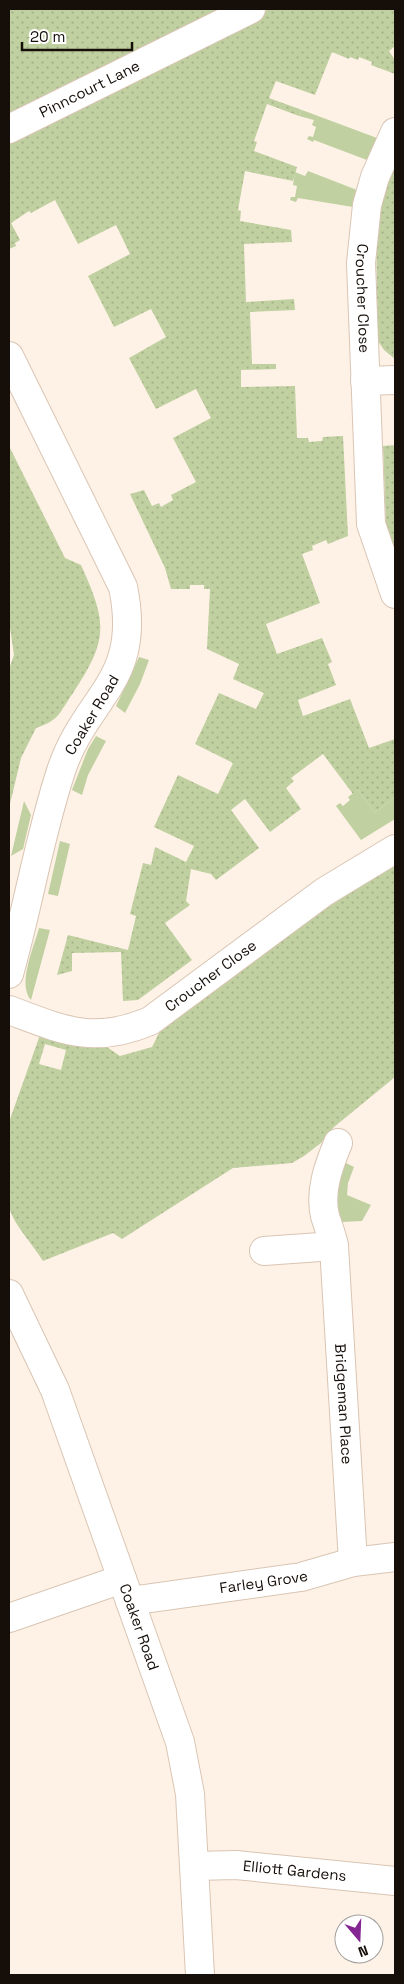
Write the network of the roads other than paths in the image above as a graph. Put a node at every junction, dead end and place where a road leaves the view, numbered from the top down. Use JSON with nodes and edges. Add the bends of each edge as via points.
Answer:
{"nodes":[{"id":1,"x":251,"y":9,"type":"edge"},
{"id":2,"x":9,"y":129,"type":"edge"},
{"id":3,"x":395,"y":132,"type":"edge"},
{"id":4,"x":9,"y":356,"type":"edge"},
{"id":5,"x":395,"y":380,"type":"edge"},
{"id":6,"x":365,"y":381,"type":"junction"},
{"id":7,"x":395,"y":594,"type":"edge"},
{"id":8,"x":395,"y":848,"type":"edge"},
{"id":9,"x":9,"y":974,"type":"edge"},
{"id":10,"x":9,"y":1010,"type":"edge"},
{"id":11,"x":338,"y":1143,"type":"dead end"},
{"id":12,"x":334,"y":1246,"type":"junction"},
{"id":13,"x":264,"y":1251,"type":"dead end"},
{"id":14,"x":9,"y":1294,"type":"edge"},
{"id":15,"x":395,"y":1557,"type":"edge"},
{"id":16,"x":353,"y":1562,"type":"junction"},
{"id":17,"x":126,"y":1590,"type":"junction"},
{"id":18,"x":9,"y":1618,"type":"edge"},
{"id":19,"x":194,"y":1866,"type":"junction"},
{"id":20,"x":395,"y":1881,"type":"edge"},
{"id":21,"x":200,"y":1975,"type":"edge"}],
"edges":[{"from":1,"to":2,"type":"street","name":"Pinncourt Lane"},
{"from":3,"to":6,"type":"street","name":"Croucher Close","via":[[374,177],[364,224],[361,264]]},
{"from":4,"to":9,"type":"street","name":"Coaker Road","via":[[123,587],[128,627],[116,676],[75,740],[50,803]]},
{"from":5,"to":6,"type":"street"},
{"from":6,"to":7,"type":"street","name":"Croucher Close","via":[[371,524]]},
{"from":8,"to":10,"type":"street","name":"Croucher Close","via":[[324,892],[150,1022],[130,1030],[100,1035],[51,1025]]},
{"from":11,"to":12,"type":"street","name":"Bridgeman Place","via":[[326,1174],[324,1199]]},
{"from":12,"to":13,"type":"street"},
{"from":12,"to":16,"type":"street","name":"Bridgeman Place"},
{"from":14,"to":17,"type":"street","name":"Coaker Road","via":[[55,1390]]},
{"from":15,"to":16,"type":"street","name":"Farley Grove"},
{"from":16,"to":17,"type":"street","name":"Farley Grove","via":[[301,1577]]},
{"from":17,"to":18,"type":"street","name":"Farley Grove"},
{"from":17,"to":19,"type":"street","name":"Coaker Road","via":[[180,1742],[190,1794]]},
{"from":19,"to":20,"type":"street","name":"Elliott Gardens","via":[[236,1865]]},
{"from":19,"to":21,"type":"street","name":"Coaker Road"}]}
